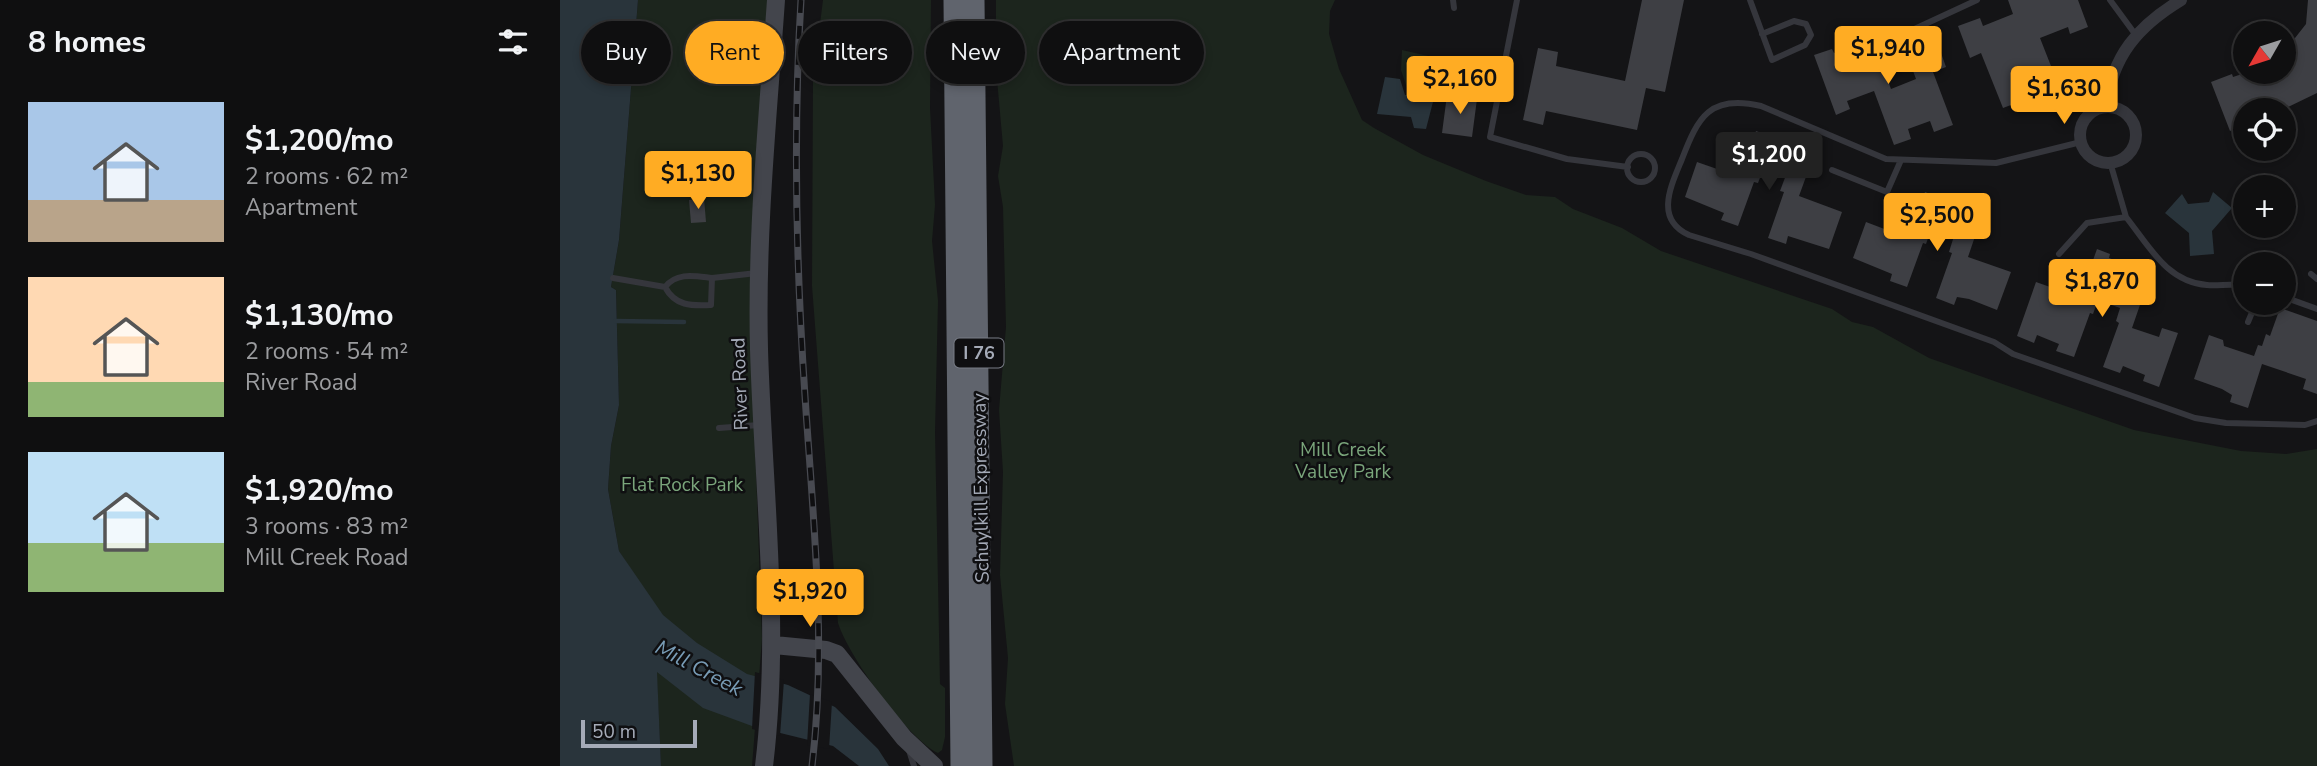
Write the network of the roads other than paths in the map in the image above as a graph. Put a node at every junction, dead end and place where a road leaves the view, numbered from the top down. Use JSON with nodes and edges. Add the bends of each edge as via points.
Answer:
{"nodes":[{"id":1,"x":776,"y":0,"type":"edge"},
{"id":2,"x":954,"y":0,"type":"edge"},
{"id":3,"x":974,"y":0,"type":"edge"},
{"id":4,"x":1453,"y":0,"type":"edge"},
{"id":5,"x":1517,"y":0,"type":"edge"},
{"id":6,"x":1750,"y":0,"type":"edge"},
{"id":7,"x":1978,"y":0,"type":"edge"},
{"id":8,"x":2110,"y":0,"type":"edge"},
{"id":9,"x":2181,"y":0,"type":"edge"},
{"id":10,"x":1454,"y":8,"type":"dead end"},
{"id":11,"x":1762,"y":34,"type":"junction"},
{"id":12,"x":2136,"y":34,"type":"junction"},
{"id":13,"x":1885,"y":36,"type":"dead end"},
{"id":14,"x":2106,"y":107,"type":"junction"},
{"id":15,"x":2081,"y":142,"type":"junction"},
{"id":16,"x":1901,"y":160,"type":"junction"},
{"id":17,"x":2110,"y":162,"type":"junction"},
{"id":18,"x":1628,"y":167,"type":"junction"},
{"id":19,"x":1832,"y":170,"type":"dead end"},
{"id":20,"x":2126,"y":217,"type":"junction"},
{"id":21,"x":2059,"y":254,"type":"dead end"},
{"id":22,"x":759,"y":273,"type":"junction"},
{"id":23,"x":613,"y":278,"type":"dead end"},
{"id":24,"x":712,"y":278,"type":"junction"},
{"id":25,"x":2233,"y":286,"type":"edge"},
{"id":26,"x":665,"y":287,"type":"junction"},
{"id":27,"x":2296,"y":301,"type":"edge"},
{"id":28,"x":2317,"y":309,"type":"edge"},
{"id":29,"x":2251,"y":315,"type":"edge"},
{"id":30,"x":2248,"y":322,"type":"dead end"},
{"id":31,"x":2317,"y":421,"type":"edge"},
{"id":32,"x":763,"y":424,"type":"junction"},
{"id":33,"x":719,"y":428,"type":"dead end"},
{"id":34,"x":774,"y":645,"type":"junction"},
{"id":35,"x":907,"y":742,"type":"junction"},
{"id":36,"x":764,"y":766,"type":"edge"},
{"id":37,"x":914,"y":766,"type":"edge"},
{"id":38,"x":934,"y":766,"type":"edge"},
{"id":39,"x":961,"y":766,"type":"edge"},
{"id":40,"x":982,"y":766,"type":"edge"}],
"edges":[{"from":1,"to":22,"type":"street","name":"River Road"},
{"from":2,"to":39,"type":"highway","name":"Schuylkill Expressway","number":"I 76"},
{"from":3,"to":40,"type":"highway","name":"Schuylkill Expressway","number":"I 76"},
{"from":4,"to":10,"type":"lane"},
{"from":5,"to":18,"type":"lane","via":[[1490,137],[1567,159]]},
{"from":6,"to":11,"type":"lane"},
{"from":7,"to":13,"type":"lane","via":[[1908,32]]},
{"from":8,"to":12,"type":"lane"},
{"from":9,"to":12,"type":"street"},
{"from":11,"to":11,"type":"lane","via":[[1772,60],[1805,45],[1811,35],[1806,24],[1794,21]]},
{"from":12,"to":14,"type":"street","via":[[2112,74]]},
{"from":14,"to":15,"type":"street","via":[[2085,118]]},
{"from":14,"to":17,"type":"street","via":[[2126,114],[2136,133],[2129,153]]},
{"from":15,"to":16,"type":"lane","via":[[1996,163]]},
{"from":15,"to":17,"type":"street","via":[[2092,157]]},
{"from":16,"to":19,"type":"lane","via":[[1887,192]]},
{"from":16,"to":31,"type":"lane","via":[[1886,159],[1761,106],[1727,104],[1705,116],[1689,136],[1667,201],[1668,216],[1689,235],[1898,306],[1994,342],[2013,354],[2195,418],[2305,425]]},
{"from":17,"to":20,"type":"lane"},
{"from":18,"to":18,"type":"lane","via":[[1639,154],[1648,156],[1655,167],[1653,176],[1641,182],[1630,175]]},
{"from":20,"to":21,"type":"lane","via":[[2087,223]]},
{"from":20,"to":25,"type":"lane","via":[[2166,270],[2183,280]]},
{"from":22,"to":24,"type":"lane"},
{"from":22,"to":32,"type":"street","name":"River Road"},
{"from":23,"to":26,"type":"lane"},
{"from":24,"to":26,"type":"lane","via":[[682,275]]},
{"from":24,"to":26,"type":"lane","via":[[711,306],[681,304]]},
{"from":27,"to":28,"type":"lane"},
{"from":29,"to":30,"type":"lane"},
{"from":32,"to":33,"type":"lane"},
{"from":32,"to":34,"type":"street","name":"River Road"},
{"from":34,"to":35,"type":"street","via":[[837,654]]},
{"from":34,"to":36,"type":"street","name":"River Road"},
{"from":35,"to":37,"type":"lane"},
{"from":35,"to":38,"type":"street"}]}
